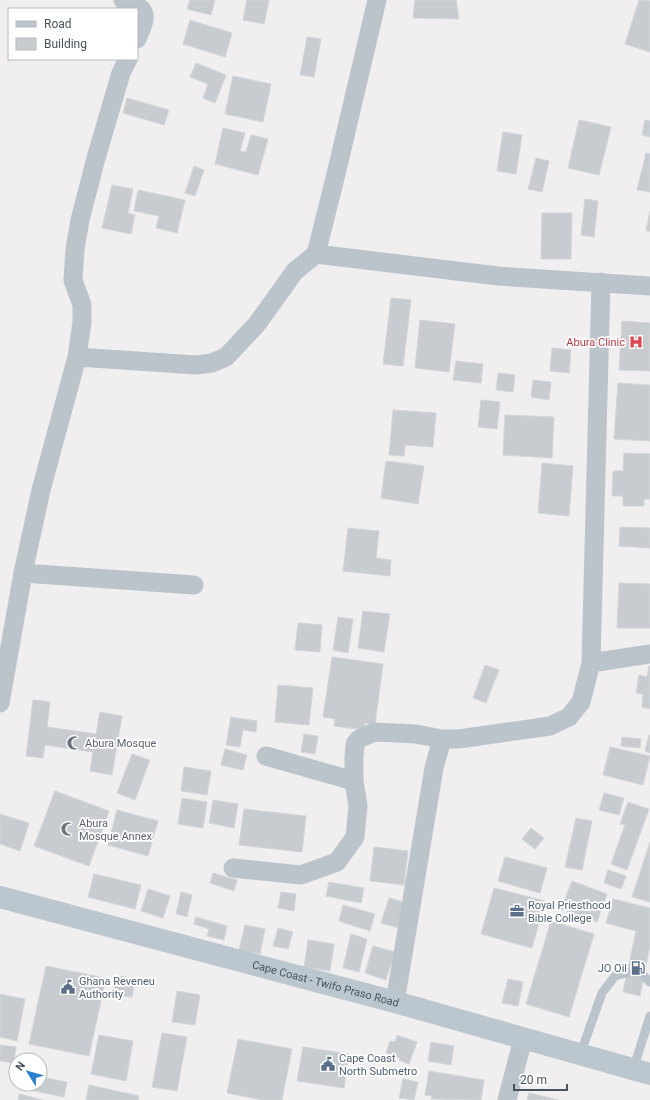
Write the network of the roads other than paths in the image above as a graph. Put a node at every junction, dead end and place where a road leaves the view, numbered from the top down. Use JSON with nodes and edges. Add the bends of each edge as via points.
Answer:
{"nodes":[{"id":1,"x":123,"y":0,"type":"edge"},
{"id":2,"x":377,"y":0,"type":"edge"},
{"id":3,"x":138,"y":37,"type":"edge"},
{"id":4,"x":128,"y":60,"type":"edge"},
{"id":5,"x":316,"y":254,"type":"junction"},
{"id":6,"x":601,"y":282,"type":"junction"},
{"id":7,"x":650,"y":286,"type":"edge"},
{"id":8,"x":77,"y":357,"type":"junction"},
{"id":9,"x":23,"y":573,"type":"junction"},
{"id":10,"x":194,"y":585,"type":"dead end"},
{"id":11,"x":650,"y":654,"type":"edge"},
{"id":12,"x":591,"y":663,"type":"junction"},
{"id":13,"x":0,"y":703,"type":"edge"},
{"id":14,"x":442,"y":739,"type":"junction"},
{"id":15,"x":266,"y":756,"type":"dead end"},
{"id":16,"x":354,"y":781,"type":"junction"},
{"id":17,"x":233,"y":868,"type":"dead end"},
{"id":18,"x":0,"y":897,"type":"edge"},
{"id":19,"x":627,"y":973,"type":"dead end"},
{"id":20,"x":395,"y":1002,"type":"junction"},
{"id":21,"x":650,"y":1016,"type":"edge"},
{"id":22,"x":523,"y":1039,"type":"junction"},
{"id":23,"x":580,"y":1055,"type":"junction"},
{"id":24,"x":642,"y":1072,"type":"edge"},
{"id":25,"x":507,"y":1100,"type":"edge"}],
"edges":[{"from":1,"to":3,"type":"street","via":[[135,4],[144,11],[145,20]]},
{"from":2,"to":5,"type":"street"},
{"from":4,"to":8,"type":"street","via":[[96,158],[75,249],[73,280],[82,305]]},
{"from":5,"to":6,"type":"street","via":[[446,271]]},
{"from":5,"to":8,"type":"street","via":[[295,271],[257,324],[226,357],[212,363],[196,365]]},
{"from":6,"to":7,"type":"street"},
{"from":6,"to":12,"type":"street"},
{"from":8,"to":9,"type":"street","via":[[41,490]]},
{"from":9,"to":10,"type":"street"},
{"from":9,"to":13,"type":"street"},
{"from":11,"to":12,"type":"street"},
{"from":12,"to":14,"type":"street","via":[[581,702],[569,717],[550,726],[459,739]]},
{"from":14,"to":16,"type":"street","via":[[416,734],[374,732],[359,739],[355,744]]},
{"from":14,"to":20,"type":"street","via":[[434,768]]},
{"from":15,"to":16,"type":"street"},
{"from":16,"to":17,"type":"street","via":[[358,806],[355,837],[337,862],[301,875]]},
{"from":18,"to":20,"type":"main road","name":"Cape Coast - Twifo Praso Road"},
{"from":19,"to":23,"type":"lane","via":[[615,976],[602,993]]},
{"from":20,"to":22,"type":"main road","name":"Cape Coast - Twifo Praso Road"},
{"from":21,"to":24,"type":"lane"},
{"from":22,"to":23,"type":"main road","name":"Cape Coast - Twifo Praso Road"},
{"from":22,"to":25,"type":"street"},
{"from":23,"to":24,"type":"main road","name":"Cape Coast - Twifo Praso Road"}]}
